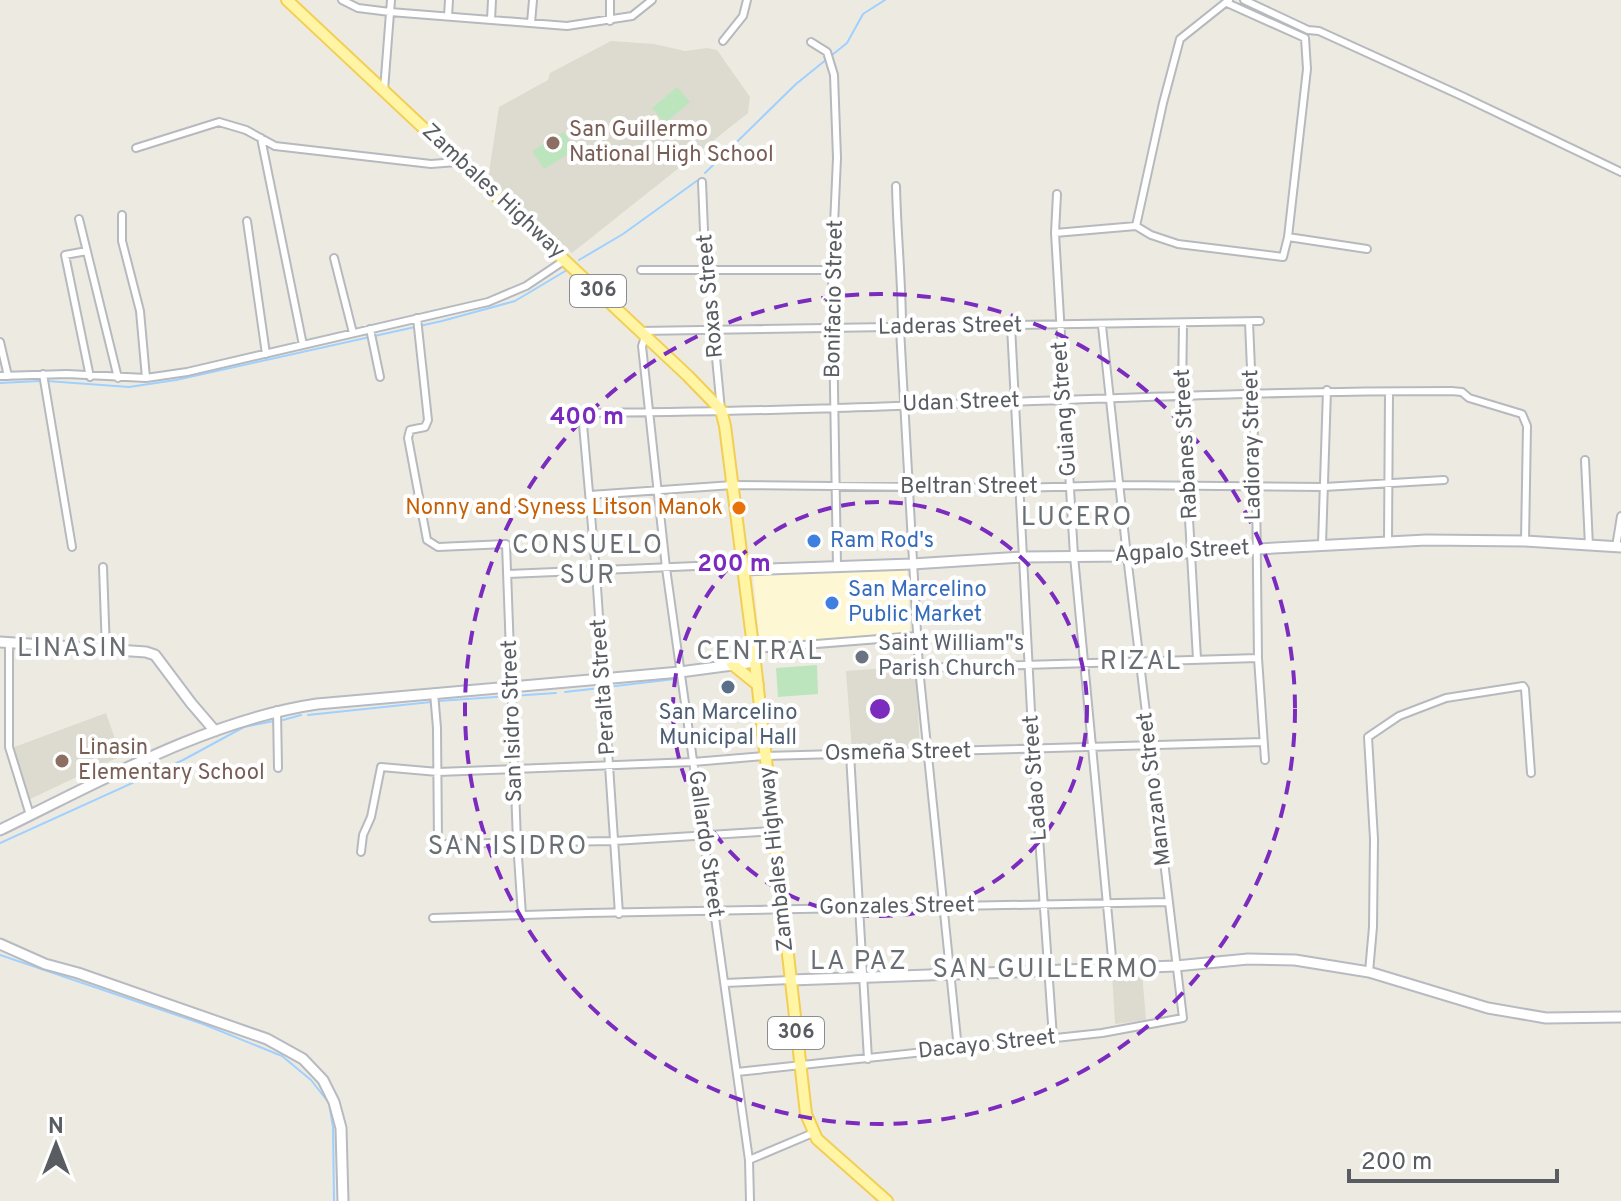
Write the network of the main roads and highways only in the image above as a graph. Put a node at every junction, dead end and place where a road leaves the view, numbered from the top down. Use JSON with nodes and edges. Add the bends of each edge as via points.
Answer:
{"nodes":[{"id":1,"x":287,"y":0,"type":"edge"},
{"id":2,"x":732,"y":664,"type":"road end"},
{"id":3,"x":758,"y":685,"type":"junction"},
{"id":4,"x":887,"y":1201,"type":"edge"}],
"edges":[{"from":1,"to":3,"type":"main road","name":"Zambales Highway","number":"306","via":[[721,410]]},
{"from":2,"to":3,"type":"main road"},
{"from":3,"to":4,"type":"main road","name":"Zambales Highway","number":"306","via":[[806,1114],[813,1133]]}]}
